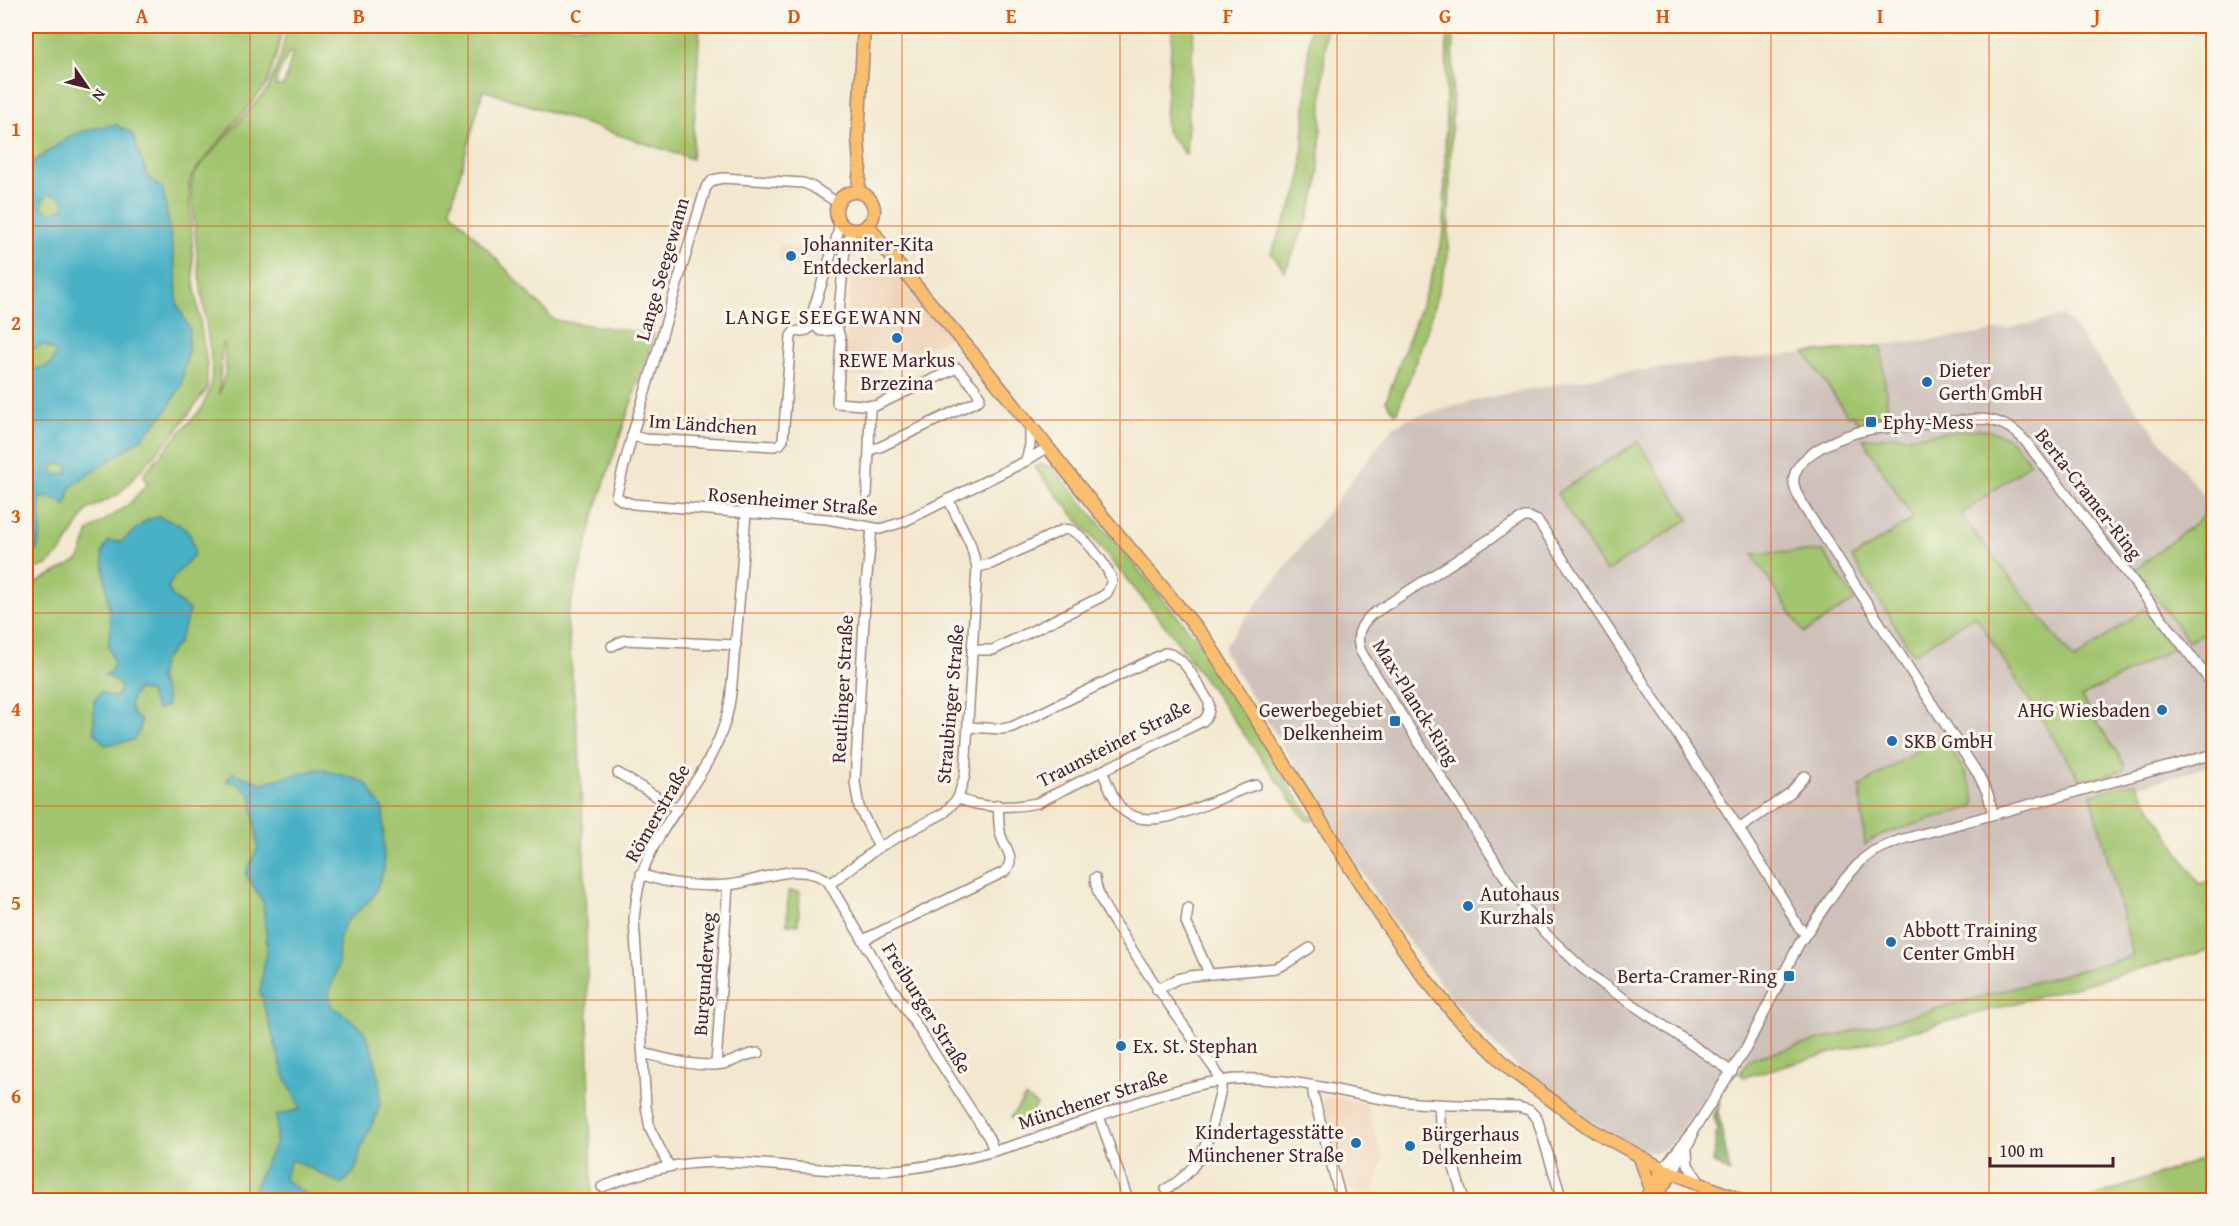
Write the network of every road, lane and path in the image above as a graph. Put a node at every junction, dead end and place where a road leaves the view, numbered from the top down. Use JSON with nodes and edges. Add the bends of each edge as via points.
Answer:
{"nodes":[{"id":1,"x":864,"y":26,"type":"edge"},
{"id":2,"x":858,"y":192,"type":"junction"},
{"id":3,"x":838,"y":202,"type":"junction"},
{"id":4,"x":840,"y":222,"type":"junction"},
{"id":5,"x":868,"y":224,"type":"junction"},
{"id":6,"x":853,"y":230,"type":"junction"},
{"id":7,"x":813,"y":324,"type":"junction"},
{"id":8,"x":837,"y":326,"type":"junction"},
{"id":9,"x":870,"y":406,"type":"junction"},
{"id":10,"x":1029,"y":424,"type":"junction"},
{"id":11,"x":632,"y":436,"type":"junction"},
{"id":12,"x":1048,"y":447,"type":"junction"},
{"id":13,"x":869,"y":450,"type":"junction"},
{"id":14,"x":1026,"y":461,"type":"junction"},
{"id":15,"x":867,"y":494,"type":"dead end"},
{"id":16,"x":616,"y":496,"type":"joint"},
{"id":17,"x":948,"y":499,"type":"junction"},
{"id":18,"x":746,"y":514,"type":"junction"},
{"id":19,"x":872,"y":528,"type":"junction"},
{"id":20,"x":977,"y":567,"type":"junction"},
{"id":21,"x":736,"y":645,"type":"junction"},
{"id":22,"x":612,"y":646,"type":"dead end"},
{"id":23,"x":974,"y":650,"type":"junction"},
{"id":24,"x":2214,"y":686,"type":"edge"},
{"id":25,"x":968,"y":727,"type":"junction"},
{"id":26,"x":2214,"y":754,"type":"edge"},
{"id":27,"x":1102,"y":771,"type":"junction"},
{"id":28,"x":618,"y":773,"type":"dead end"},
{"id":29,"x":1805,"y":776,"type":"dead end"},
{"id":30,"x":1256,"y":784,"type":"dead end"},
{"id":31,"x":958,"y":798,"type":"junction"},
{"id":32,"x":998,"y":806,"type":"junction"},
{"id":33,"x":677,"y":809,"type":"junction"},
{"id":34,"x":1993,"y":814,"type":"junction"},
{"id":35,"x":1739,"y":829,"type":"junction"},
{"id":36,"x":879,"y":847,"type":"junction"},
{"id":37,"x":641,"y":874,"type":"junction"},
{"id":38,"x":1095,"y":878,"type":"dead end"},
{"id":39,"x":830,"y":884,"type":"junction"},
{"id":40,"x":728,"y":885,"type":"junction"},
{"id":41,"x":1188,"y":908,"type":"dead end"},
{"id":42,"x":1806,"y":934,"type":"junction"},
{"id":43,"x":863,"y":940,"type":"junction"},
{"id":44,"x":1310,"y":948,"type":"dead end"},
{"id":45,"x":1209,"y":973,"type":"junction"},
{"id":46,"x":1157,"y":990,"type":"junction"},
{"id":47,"x":643,"y":1053,"type":"junction"},
{"id":48,"x":759,"y":1053,"type":"dead end"},
{"id":49,"x":716,"y":1065,"type":"junction"},
{"id":50,"x":1732,"y":1072,"type":"junction"},
{"id":51,"x":1221,"y":1081,"type":"junction"},
{"id":52,"x":1313,"y":1086,"type":"junction"},
{"id":53,"x":1438,"y":1105,"type":"junction"},
{"id":54,"x":1100,"y":1116,"type":"junction"},
{"id":55,"x":1697,"y":1125,"type":"junction"},
{"id":56,"x":1687,"y":1149,"type":"junction"},
{"id":57,"x":994,"y":1151,"type":"junction"},
{"id":58,"x":1640,"y":1158,"type":"junction"},
{"id":59,"x":669,"y":1166,"type":"junction"},
{"id":60,"x":1668,"y":1171,"type":"junction"},
{"id":61,"x":1702,"y":1185,"type":"junction"},
{"id":62,"x":602,"y":1187,"type":"dead end"},
{"id":63,"x":1166,"y":1189,"type":"dead end"},
{"id":64,"x":1649,"y":1197,"type":"edge"},
{"id":65,"x":1128,"y":1200,"type":"edge"},
{"id":66,"x":1341,"y":1200,"type":"edge"},
{"id":67,"x":1464,"y":1200,"type":"edge"},
{"id":68,"x":1562,"y":1200,"type":"edge"},
{"id":69,"x":1742,"y":1200,"type":"edge"}],
"edges":[{"from":1,"to":2,"type":"main road"},
{"from":2,"to":3,"type":"main road","via":[[846,194]]},
{"from":2,"to":5,"type":"main road","via":[[874,208]]},
{"from":3,"to":4,"type":"main road"},
{"from":3,"to":11,"type":"street","name":"Lange Seegewann","via":[[804,183],[723,178],[708,184]]},
{"from":4,"to":6,"type":"main road"},
{"from":4,"to":7,"type":"street","via":[[812,314]]},
{"from":5,"to":6,"type":"main road"},
{"from":5,"to":10,"type":"main road"},
{"from":6,"to":8,"type":"street","via":[[845,248]]},
{"from":7,"to":8,"type":"street","via":[[825,332]]},
{"from":7,"to":11,"type":"street","name":"Im Ländchen","via":[[792,336],[780,444]]},
{"from":8,"to":9,"type":"street","via":[[841,342],[837,402]]},
{"from":9,"to":13,"type":"street"},
{"from":9,"to":13,"type":"street","via":[[954,368],[974,387],[980,399]]},
{"from":10,"to":12,"type":"main road"},
{"from":10,"to":14,"type":"street"},
{"from":11,"to":16,"type":"street","name":"Lange Seegewann"},
{"from":12,"to":14,"type":"street","name":"Rosenheimer Straße"},
{"from":12,"to":58,"type":"main road","via":[[1205,638],[1384,921],[1436,992],[1480,1041],[1530,1086]]},
{"from":13,"to":15,"type":"street"},
{"from":14,"to":17,"type":"street","name":"Rosenheimer Straße"},
{"from":16,"to":18,"type":"street","name":"Rosenheimer Straße","via":[[633,504]]},
{"from":17,"to":19,"type":"street","name":"Rosenheimer Straße","via":[[894,525]]},
{"from":17,"to":20,"type":"street","name":"Straubinger Straße"},
{"from":18,"to":19,"type":"street","name":"Rosenheimer Straße","via":[[827,519]]},
{"from":18,"to":21,"type":"street","name":"Römerstraße"},
{"from":19,"to":36,"type":"street","name":"Reutlinger Straße","via":[[855,783],[859,807]]},
{"from":20,"to":23,"type":"street","name":"Straubinger Straße"},
{"from":20,"to":23,"type":"street","via":[[1067,529],[1079,535],[1107,568],[1112,581],[1101,597],[993,650]]},
{"from":21,"to":22,"type":"street","via":[[626,640]]},
{"from":21,"to":33,"type":"street","name":"Römerstraße","via":[[730,705],[722,732]]},
{"from":23,"to":25,"type":"street","name":"Straubinger Straße"},
{"from":24,"to":34,"type":"street","name":"Berta-Cramer-Ring","via":[[2026,442],[2008,426],[1978,419],[1872,429],[1838,439],[1802,461],[1794,476],[1799,498],[1978,774]]},
{"from":25,"to":27,"type":"street","name":"Traunsteiner Straße","via":[[1012,727],[1165,653],[1179,657],[1209,702],[1206,717]]},
{"from":25,"to":31,"type":"street","name":"Straubinger Straße","via":[[965,775]]},
{"from":26,"to":34,"type":"street"},
{"from":27,"to":30,"type":"street","via":[[1121,807],[1147,818],[1188,812]]},
{"from":27,"to":32,"type":"street","name":"Traunsteiner Straße","via":[[1037,803]]},
{"from":28,"to":33,"type":"street"},
{"from":29,"to":35,"type":"street","via":[[1790,793]]},
{"from":31,"to":32,"type":"street","name":"Traunsteiner Straße"},
{"from":31,"to":36,"type":"street","name":"Straubinger Straße","via":[[944,813]]},
{"from":32,"to":43,"type":"street","via":[[1002,837],[1011,856],[1004,872]]},
{"from":33,"to":37,"type":"street","name":"Römerstraße"},
{"from":34,"to":42,"type":"street","via":[[1874,851],[1848,874]]},
{"from":35,"to":42,"type":"street","name":"Max-Planck-Ring"},
{"from":35,"to":50,"type":"street","name":"Max-Planck-Ring","via":[[1543,527],[1533,519],[1524,517],[1371,615],[1359,627],[1361,652],[1533,919],[1581,967]]},
{"from":36,"to":39,"type":"street","name":"Straubinger Straße"},
{"from":37,"to":40,"type":"street","via":[[686,885]]},
{"from":37,"to":47,"type":"street","name":"Römerstraße","via":[[634,919]]},
{"from":38,"to":46,"type":"street","via":[[1098,894]]},
{"from":39,"to":40,"type":"street","via":[[813,874],[786,872]]},
{"from":39,"to":43,"type":"street","name":"Freiburger Straße"},
{"from":40,"to":49,"type":"street","name":"Burgunderweg"},
{"from":41,"to":45,"type":"street","via":[[1186,922]]},
{"from":42,"to":50,"type":"street"},
{"from":43,"to":57,"type":"street","name":"Freiburger Straße"},
{"from":44,"to":45,"type":"street","via":[[1276,968]]},
{"from":45,"to":46,"type":"street"},
{"from":46,"to":51,"type":"street"},
{"from":47,"to":49,"type":"street"},
{"from":47,"to":59,"type":"street","name":"Römerstraße","via":[[650,1129]]},
{"from":48,"to":49,"type":"street"},
{"from":50,"to":55,"type":"street"},
{"from":51,"to":52,"type":"street","name":"Münchener Straße","via":[[1262,1080]]},
{"from":51,"to":54,"type":"street","name":"Münchener Straße","via":[[1176,1090]]},
{"from":51,"to":63,"type":"street","via":[[1208,1143],[1188,1172]]},
{"from":52,"to":53,"type":"street","name":"Münchener Straße"},
{"from":52,"to":66,"type":"street"},
{"from":53,"to":67,"type":"street"},
{"from":53,"to":68,"type":"street","name":"Münchener Straße","via":[[1518,1107],[1533,1113]]},
{"from":54,"to":57,"type":"street","name":"Münchener Straße"},
{"from":54,"to":65,"type":"street"},
{"from":55,"to":56,"type":"street"},
{"from":55,"to":60,"type":"street"},
{"from":56,"to":60,"type":"street"},
{"from":56,"to":61,"type":"street","via":[[1688,1165]]},
{"from":57,"to":59,"type":"street","name":"Münchener Straße","via":[[896,1170],[734,1163]]},
{"from":58,"to":60,"type":"main road"},
{"from":58,"to":64,"type":"main road"},
{"from":59,"to":62,"type":"street","name":"Münchener Straße"},
{"from":60,"to":61,"type":"main road"},
{"from":60,"to":64,"type":"main road"},
{"from":61,"to":69,"type":"main road"}]}
